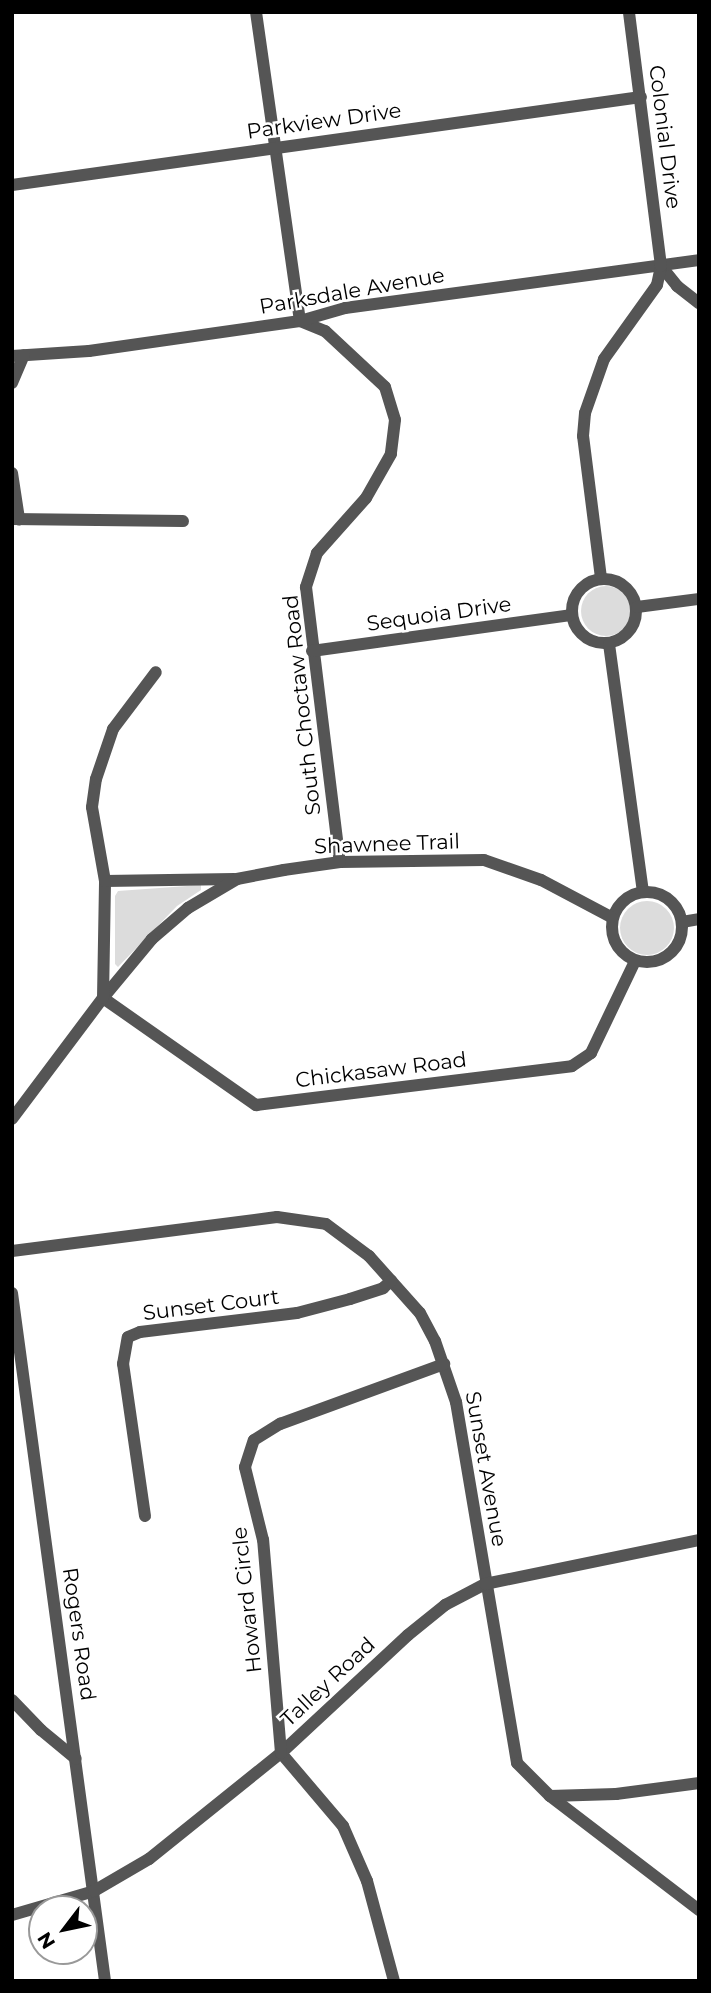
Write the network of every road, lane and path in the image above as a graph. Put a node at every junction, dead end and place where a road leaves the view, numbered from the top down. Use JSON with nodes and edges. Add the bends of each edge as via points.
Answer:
{"nodes":[{"id":1,"x":256,"y":12,"type":"edge"},
{"id":2,"x":629,"y":12,"type":"edge"},
{"id":3,"x":641,"y":97,"type":"junction"},
{"id":4,"x":273,"y":146,"type":"junction"},
{"id":5,"x":12,"y":186,"type":"edge"},
{"id":6,"x":699,"y":260,"type":"edge"},
{"id":7,"x":661,"y":266,"type":"junction"},
{"id":8,"x":699,"y":303,"type":"edge"},
{"id":9,"x":300,"y":321,"type":"junction"},
{"id":10,"x":18,"y":356,"type":"edge"},
{"id":11,"x":12,"y":383,"type":"edge"},
{"id":12,"x":12,"y":473,"type":"edge"},
{"id":13,"x":16,"y":519,"type":"edge"},
{"id":14,"x":183,"y":521,"type":"dead end"},
{"id":15,"x":601,"y":578,"type":"junction"},
{"id":16,"x":699,"y":599,"type":"edge"},
{"id":17,"x":637,"y":607,"type":"junction"},
{"id":18,"x":571,"y":615,"type":"junction"},
{"id":19,"x":609,"y":644,"type":"junction"},
{"id":20,"x":312,"y":651,"type":"junction"},
{"id":21,"x":156,"y":672,"type":"dead end"},
{"id":22,"x":340,"y":862,"type":"junction"},
{"id":23,"x":237,"y":879,"type":"junction"},
{"id":24,"x":105,"y":881,"type":"junction"},
{"id":25,"x":643,"y":892,"type":"junction"},
{"id":26,"x":611,"y":917,"type":"junction"},
{"id":27,"x":699,"y":919,"type":"edge"},
{"id":28,"x":682,"y":922,"type":"junction"},
{"id":29,"x":635,"y":961,"type":"junction"},
{"id":30,"x":103,"y":998,"type":"junction"},
{"id":31,"x":12,"y":1119,"type":"edge"},
{"id":32,"x":12,"y":1251,"type":"edge"},
{"id":33,"x":391,"y":1281,"type":"junction"},
{"id":34,"x":12,"y":1293,"type":"edge"},
{"id":35,"x":444,"y":1364,"type":"junction"},
{"id":36,"x":145,"y":1516,"type":"dead end"},
{"id":37,"x":699,"y":1540,"type":"edge"},
{"id":38,"x":485,"y":1584,"type":"junction"},
{"id":39,"x":12,"y":1700,"type":"edge"},
{"id":40,"x":281,"y":1753,"type":"junction"},
{"id":41,"x":76,"y":1759,"type":"junction"},
{"id":42,"x":699,"y":1783,"type":"edge"},
{"id":43,"x":550,"y":1796,"type":"junction"},
{"id":44,"x":94,"y":1891,"type":"junction"},
{"id":45,"x":699,"y":1910,"type":"edge"},
{"id":46,"x":12,"y":1915,"type":"edge"},
{"id":47,"x":105,"y":1981,"type":"edge"},
{"id":48,"x":394,"y":1981,"type":"edge"}],
"edges":[{"from":1,"to":4,"type":"street"},
{"from":2,"to":3,"type":"street","name":"Colonial Drive"},
{"from":3,"to":4,"type":"street","name":"Parkview Drive"},
{"from":3,"to":7,"type":"street","name":"Colonial Drive"},
{"from":4,"to":5,"type":"street","name":"Parkview Drive"},
{"from":4,"to":9,"type":"street"},
{"from":6,"to":7,"type":"street","name":"Parksdale Avenue"},
{"from":7,"to":8,"type":"street"},
{"from":7,"to":9,"type":"street","name":"Parksdale Avenue","via":[[345,308]]},
{"from":7,"to":15,"type":"street","via":[[657,285],[604,359],[585,413],[583,436]]},
{"from":9,"to":10,"type":"street","name":"Parksdale Avenue","via":[[89,351]]},
{"from":9,"to":20,"type":"street","name":"South Choctaw Road","via":[[325,331],[385,387],[395,420],[391,454],[366,498],[317,553],[306,587]]},
{"from":10,"to":11,"type":"street"},
{"from":12,"to":13,"type":"street"},
{"from":13,"to":14,"type":"street"},
{"from":15,"to":17,"type":"street","via":[[616,580],[631,592]]},
{"from":15,"to":18,"type":"street","via":[[586,583],[574,597]]},
{"from":16,"to":17,"type":"street"},
{"from":17,"to":19,"type":"street","via":[[627,635]]},
{"from":18,"to":19,"type":"street","via":[[578,631],[591,641]]},
{"from":18,"to":20,"type":"street","name":"Sequoia Drive"},
{"from":19,"to":25,"type":"street"},
{"from":20,"to":22,"type":"street","name":"South Choctaw Road"},
{"from":21,"to":24,"type":"street","via":[[113,729],[96,779],[92,807]]},
{"from":22,"to":23,"type":"street","name":"Shawnee Trail"},
{"from":22,"to":26,"type":"street","name":"Shawnee Trail","via":[[484,860],[541,880]]},
{"from":23,"to":24,"type":"street","name":"Shawnee Trail"},
{"from":23,"to":30,"type":"street","name":"Shawnee Trail","via":[[188,908],[152,939]]},
{"from":24,"to":30,"type":"street"},
{"from":25,"to":26,"type":"street","via":[[620,904]]},
{"from":25,"to":28,"type":"street","via":[[669,899]]},
{"from":26,"to":29,"type":"street","via":[[614,941]]},
{"from":27,"to":28,"type":"street"},
{"from":28,"to":29,"type":"street","via":[[676,948],[665,959]]},
{"from":29,"to":30,"type":"street","name":"Chickasaw Road","via":[[591,1053],[572,1066],[256,1105]]},
{"from":30,"to":31,"type":"street","name":"Shawnee Trail"},
{"from":32,"to":33,"type":"street","name":"Sunset Avenue","via":[[277,1217],[326,1224],[369,1256]]},
{"from":33,"to":35,"type":"street","name":"Sunset Avenue","via":[[420,1313]]},
{"from":33,"to":36,"type":"street","name":"Sunset Court","via":[[361,1296],[297,1312],[128,1337],[123,1364]]},
{"from":34,"to":41,"type":"street","name":"Rogers Road"},
{"from":35,"to":38,"type":"street","name":"Sunset Avenue","via":[[469,1460]]},
{"from":35,"to":40,"type":"street","name":"Howard Circle","via":[[280,1424],[254,1440],[245,1467],[263,1540]]},
{"from":37,"to":38,"type":"street","name":"Talley Road"},
{"from":38,"to":40,"type":"street","name":"Talley Road","via":[[445,1605],[408,1635]]},
{"from":38,"to":43,"type":"street","name":"Sunset Avenue","via":[[517,1763]]},
{"from":39,"to":41,"type":"street"},
{"from":40,"to":44,"type":"street","name":"Talley Road","via":[[149,1860]]},
{"from":40,"to":48,"type":"street","via":[[344,1826],[367,1881]]},
{"from":41,"to":44,"type":"street","name":"Rogers Road"},
{"from":42,"to":43,"type":"street","via":[[617,1794]]},
{"from":43,"to":45,"type":"street","name":"Sunset Avenue"},
{"from":44,"to":46,"type":"street","name":"Talley Road"},
{"from":44,"to":47,"type":"street","name":"Rogers Road"}]}
